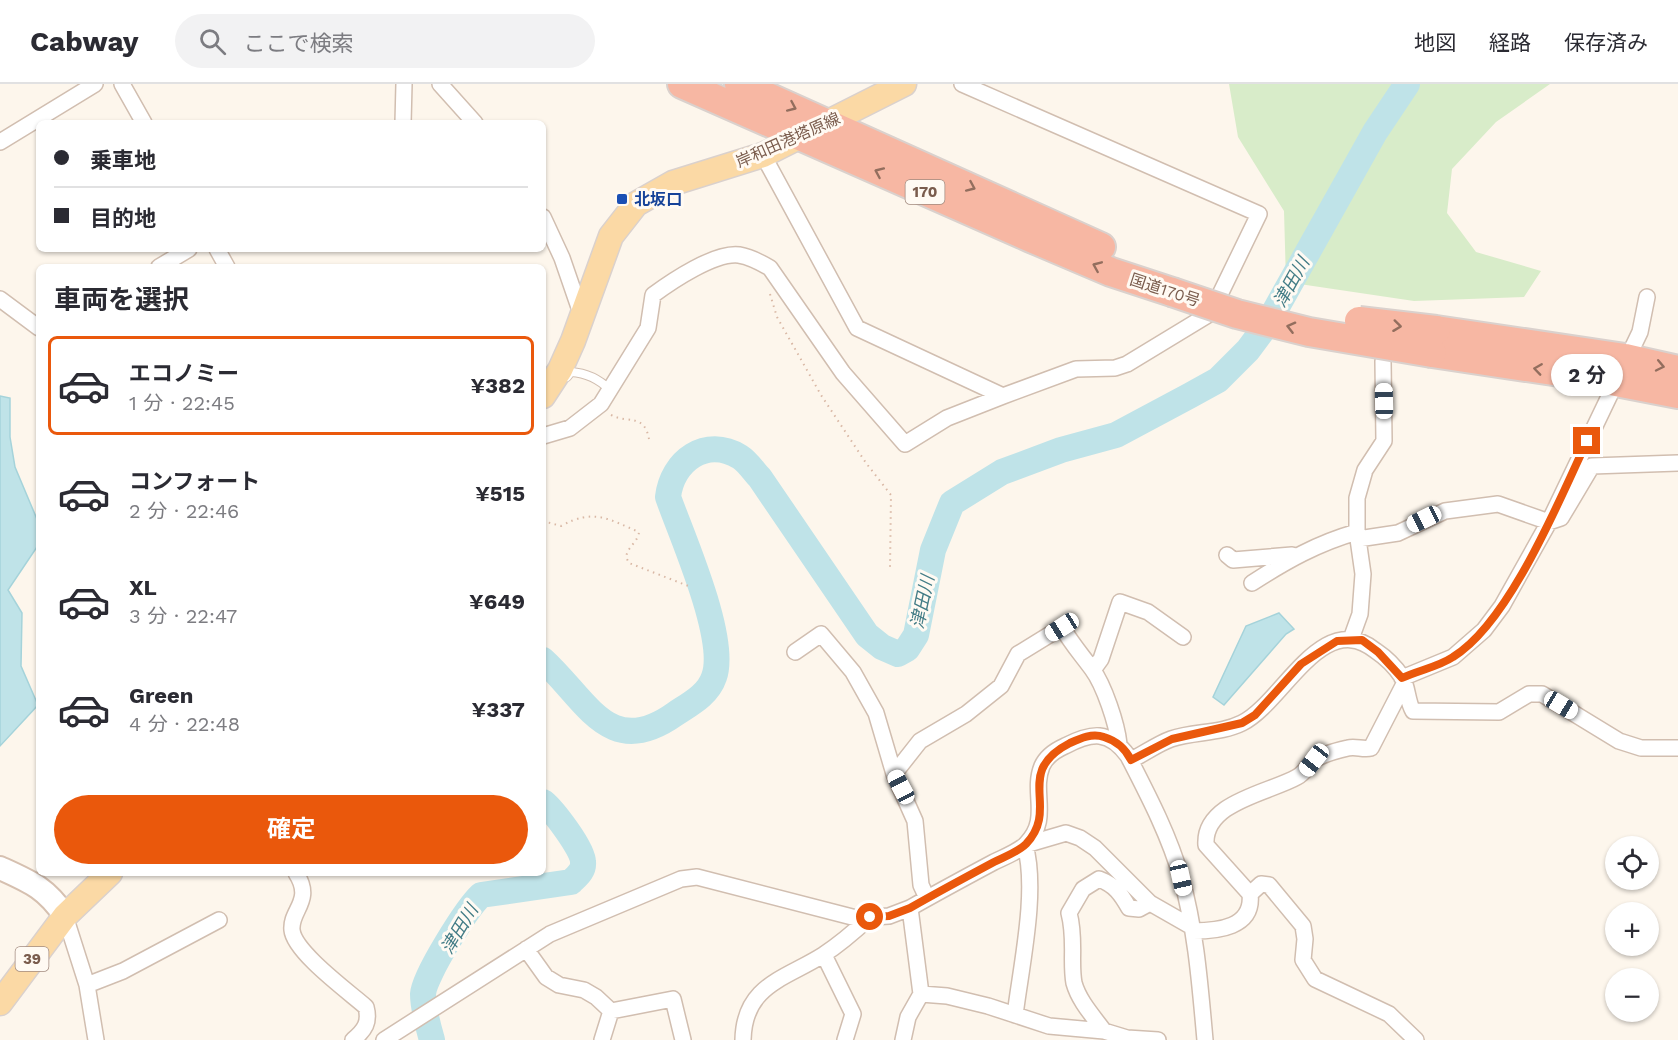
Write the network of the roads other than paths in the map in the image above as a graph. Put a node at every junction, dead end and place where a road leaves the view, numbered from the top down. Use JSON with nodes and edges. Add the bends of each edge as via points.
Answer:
{"nodes":[{"id":1,"x":95,"y":84,"type":"edge"},
{"id":2,"x":122,"y":84,"type":"edge"},
{"id":3,"x":404,"y":84,"type":"edge"},
{"id":4,"x":440,"y":84,"type":"edge"},
{"id":5,"x":682,"y":84,"type":"edge"},
{"id":6,"x":739,"y":84,"type":"edge"},
{"id":7,"x":904,"y":84,"type":"edge"},
{"id":8,"x":962,"y":84,"type":"edge"},
{"id":9,"x":36,"y":120,"type":"edge"},
{"id":10,"x":36,"y":120,"type":"edge"},
{"id":11,"x":142,"y":120,"type":"edge"},
{"id":12,"x":403,"y":120,"type":"edge"},
{"id":13,"x":472,"y":120,"type":"edge"},
{"id":14,"x":826,"y":122,"type":"junction"},
{"id":15,"x":800,"y":137,"type":"junction"},
{"id":16,"x":0,"y":142,"type":"edge"},
{"id":17,"x":763,"y":154,"type":"junction"},
{"id":18,"x":546,"y":223,"type":"edge"},
{"id":19,"x":184,"y":252,"type":"edge"},
{"id":20,"x":164,"y":264,"type":"edge"},
{"id":21,"x":1174,"y":283,"type":"junction"},
{"id":22,"x":1647,"y":297,"type":"dead end"},
{"id":23,"x":0,"y":299,"type":"edge"},
{"id":24,"x":582,"y":316,"type":"junction"},
{"id":25,"x":36,"y":326,"type":"edge"},
{"id":26,"x":1383,"y":361,"type":"dead end"},
{"id":27,"x":1620,"y":370,"type":"junction"},
{"id":28,"x":1678,"y":370,"type":"edge"},
{"id":29,"x":546,"y":391,"type":"edge"},
{"id":30,"x":611,"y":391,"type":"junction"},
{"id":31,"x":546,"y":392,"type":"edge"},
{"id":32,"x":1678,"y":394,"type":"edge"},
{"id":33,"x":1003,"y":396,"type":"junction"},
{"id":34,"x":546,"y":435,"type":"edge"},
{"id":35,"x":1678,"y":463,"type":"edge"},
{"id":36,"x":1549,"y":522,"type":"junction"},
{"id":37,"x":1358,"y":535,"type":"junction"},
{"id":38,"x":1298,"y":554,"type":"junction"},
{"id":39,"x":1227,"y":555,"type":"dead end"},
{"id":40,"x":1252,"y":583,"type":"dead end"},
{"id":41,"x":1183,"y":637,"type":"dead end"},
{"id":42,"x":1351,"y":639,"type":"junction"},
{"id":43,"x":795,"y":652,"type":"dead end"},
{"id":44,"x":1093,"y":670,"type":"junction"},
{"id":45,"x":1403,"y":681,"type":"junction"},
{"id":46,"x":1119,"y":744,"type":"junction"},
{"id":47,"x":1678,"y":748,"type":"edge"},
{"id":48,"x":1131,"y":760,"type":"junction"},
{"id":49,"x":894,"y":774,"type":"junction"},
{"id":50,"x":1025,"y":845,"type":"junction"},
{"id":51,"x":0,"y":868,"type":"edge"},
{"id":52,"x":107,"y":876,"type":"edge"},
{"id":53,"x":297,"y":876,"type":"edge"},
{"id":54,"x":1250,"y":894,"type":"junction"},
{"id":55,"x":927,"y":898,"type":"junction"},
{"id":56,"x":1150,"y":903,"type":"junction"},
{"id":57,"x":910,"y":908,"type":"junction"},
{"id":58,"x":65,"y":916,"type":"junction"},
{"id":59,"x":870,"y":917,"type":"junction"},
{"id":60,"x":219,"y":920,"type":"dead end"},
{"id":61,"x":1193,"y":929,"type":"junction"},
{"id":62,"x":526,"y":950,"type":"junction"},
{"id":63,"x":824,"y":955,"type":"junction"},
{"id":64,"x":87,"y":985,"type":"junction"},
{"id":65,"x":921,"y":994,"type":"junction"},
{"id":66,"x":0,"y":1003,"type":"edge"},
{"id":67,"x":611,"y":1011,"type":"junction"},
{"id":68,"x":1015,"y":1015,"type":"junction"},
{"id":69,"x":1107,"y":1034,"type":"edge"},
{"id":70,"x":96,"y":1040,"type":"edge"},
{"id":71,"x":353,"y":1040,"type":"edge"},
{"id":72,"x":384,"y":1040,"type":"edge"},
{"id":73,"x":602,"y":1040,"type":"edge"},
{"id":74,"x":683,"y":1040,"type":"edge"},
{"id":75,"x":743,"y":1040,"type":"edge"},
{"id":76,"x":845,"y":1040,"type":"edge"},
{"id":77,"x":903,"y":1040,"type":"edge"},
{"id":78,"x":1158,"y":1040,"type":"edge"},
{"id":79,"x":1205,"y":1040,"type":"edge"},
{"id":80,"x":1416,"y":1040,"type":"edge"}],
"edges":[{"from":1,"to":10,"type":"street"},
{"from":2,"to":11,"type":"street"},
{"from":3,"to":12,"type":"street"},
{"from":4,"to":13,"type":"street"},
{"from":5,"to":15,"type":"highway","name":"国道170号","number":"170"},
{"from":6,"to":14,"type":"highway","name":"国道170号","number":"170","one_way":true},
{"from":7,"to":14,"type":"main road","name":"岸和田港塔原線"},
{"from":8,"to":33,"type":"street","via":[[1259,214],[1211,314],[1203,320],[1127,364],[1076,369]]},
{"from":9,"to":16,"type":"street"},
{"from":14,"to":15,"type":"main road","name":"岸和田港塔原線"},
{"from":14,"to":21,"type":"highway","name":"国道170号","number":"170","one_way":true,"via":[[1129,258]]},
{"from":15,"to":17,"type":"main road","name":"岸和田港塔原線"},
{"from":21,"to":15,"type":"highway","name":"国道170号","number":"170","one_way":true,"via":[[1111,272]]},
{"from":17,"to":24,"type":"main road","name":"岸和田港塔原線","via":[[673,183],[636,204],[611,236]]},
{"from":17,"to":33,"type":"street","via":[[857,328]]},
{"from":18,"to":24,"type":"street"},
{"from":19,"to":20,"type":"street"},
{"from":21,"to":27,"type":"highway","name":"国道170号","number":"170","bridge":true,"via":[[1434,342]]},
{"from":22,"to":27,"type":"street","via":[[1640,332]]},
{"from":23,"to":25,"type":"street"},
{"from":24,"to":29,"type":"main road","name":"岸和田港塔原線","via":[[560,370]]},
{"from":26,"to":37,"type":"street","via":[[1384,441],[1365,470],[1357,498]]},
{"from":27,"to":28,"type":"highway","name":"国道170号","number":"170","one_way":true},
{"from":27,"to":32,"type":"highway","name":"国道170号","number":"170"},
{"from":27,"to":36,"type":"street"},
{"from":30,"to":31,"type":"lane","via":[[597,378],[571,372]]},
{"from":30,"to":33,"type":"street","via":[[648,328],[653,295],[696,269],[737,255],[753,258],[770,268],[843,373],[905,444],[947,418]]},
{"from":30,"to":34,"type":"street","via":[[599,407],[570,428]]},
{"from":35,"to":36,"type":"street","via":[[1592,466],[1561,518]]},
{"from":36,"to":37,"type":"street","via":[[1498,504],[1445,511],[1398,532]]},
{"from":36,"to":45,"type":"street","via":[[1502,606],[1484,630],[1453,657]]},
{"from":37,"to":38,"type":"street"},
{"from":37,"to":42,"type":"street","via":[[1362,593]]},
{"from":38,"to":39,"type":"street","via":[[1233,560]]},
{"from":38,"to":40,"type":"street"},
{"from":41,"to":44,"type":"street","via":[[1148,612],[1120,602],[1101,658]]},
{"from":42,"to":45,"type":"street","via":[[1362,640],[1378,652]]},
{"from":42,"to":48,"type":"street","via":[[1337,641],[1301,664],[1255,715],[1242,723],[1172,739]]},
{"from":43,"to":49,"type":"street","via":[[822,634],[853,672],[876,713]]},
{"from":44,"to":46,"type":"street","via":[[1118,730]]},
{"from":44,"to":49,"type":"street","via":[[1062,627],[1018,654],[1001,686],[966,714],[920,741]]},
{"from":45,"to":47,"type":"street","via":[[1413,711],[1499,712],[1529,694],[1542,694],[1619,741],[1641,748]]},
{"from":45,"to":54,"type":"street","via":[[1371,747],[1351,747],[1314,760],[1297,778],[1233,802],[1210,826],[1206,845]]},
{"from":46,"to":48,"type":"street"},
{"from":46,"to":50,"type":"street","via":[[1098,735],[1083,737],[1048,757],[1039,783],[1039,821]]},
{"from":48,"to":61,"type":"street","via":[[1169,841]]},
{"from":49,"to":55,"type":"street","via":[[915,821],[921,885]]},
{"from":50,"to":55,"type":"street"},
{"from":50,"to":56,"type":"street","via":[[1066,833],[1080,838]]},
{"from":50,"to":68,"type":"street","via":[[1030,874]]},
{"from":51,"to":58,"type":"street","via":[[50,895]]},
{"from":52,"to":58,"type":"main road","number":"39"},
{"from":53,"to":71,"type":"street","via":[[303,898],[291,932],[299,947],[366,1007],[369,1019],[363,1032]]},
{"from":54,"to":61,"type":"street","via":[[1248,912],[1230,927],[1220,931]]},
{"from":54,"to":80,"type":"street","via":[[1261,884],[1269,885],[1303,926],[1303,960],[1315,979],[1389,1014]]},
{"from":55,"to":57,"type":"street"},
{"from":56,"to":61,"type":"street"},
{"from":56,"to":69,"type":"street","via":[[1139,909],[1129,908],[1119,891],[1100,879],[1083,889],[1070,913],[1075,937],[1074,981],[1079,996]]},
{"from":57,"to":59,"type":"street","via":[[889,916]]},
{"from":57,"to":65,"type":"street"},
{"from":58,"to":64,"type":"street"},
{"from":58,"to":66,"type":"main road","number":"39"},
{"from":59,"to":62,"type":"street","via":[[856,918],[698,877],[681,879],[550,934]]},
{"from":59,"to":63,"type":"street"},
{"from":60,"to":64,"type":"street","via":[[123,971]]},
{"from":61,"to":79,"type":"street"},
{"from":62,"to":67,"type":"street","via":[[546,977],[559,985],[584,990]]},
{"from":62,"to":72,"type":"street"},
{"from":63,"to":75,"type":"street","via":[[764,990],[750,1006]]},
{"from":63,"to":76,"type":"street","via":[[853,1014]]},
{"from":64,"to":70,"type":"street"},
{"from":65,"to":68,"type":"street","via":[[947,996]]},
{"from":65,"to":77,"type":"street","via":[[908,1017]]},
{"from":67,"to":73,"type":"street"},
{"from":67,"to":74,"type":"street","via":[[673,999]]},
{"from":68,"to":69,"type":"street","via":[[1049,1026]]},
{"from":69,"to":78,"type":"street"}]}
